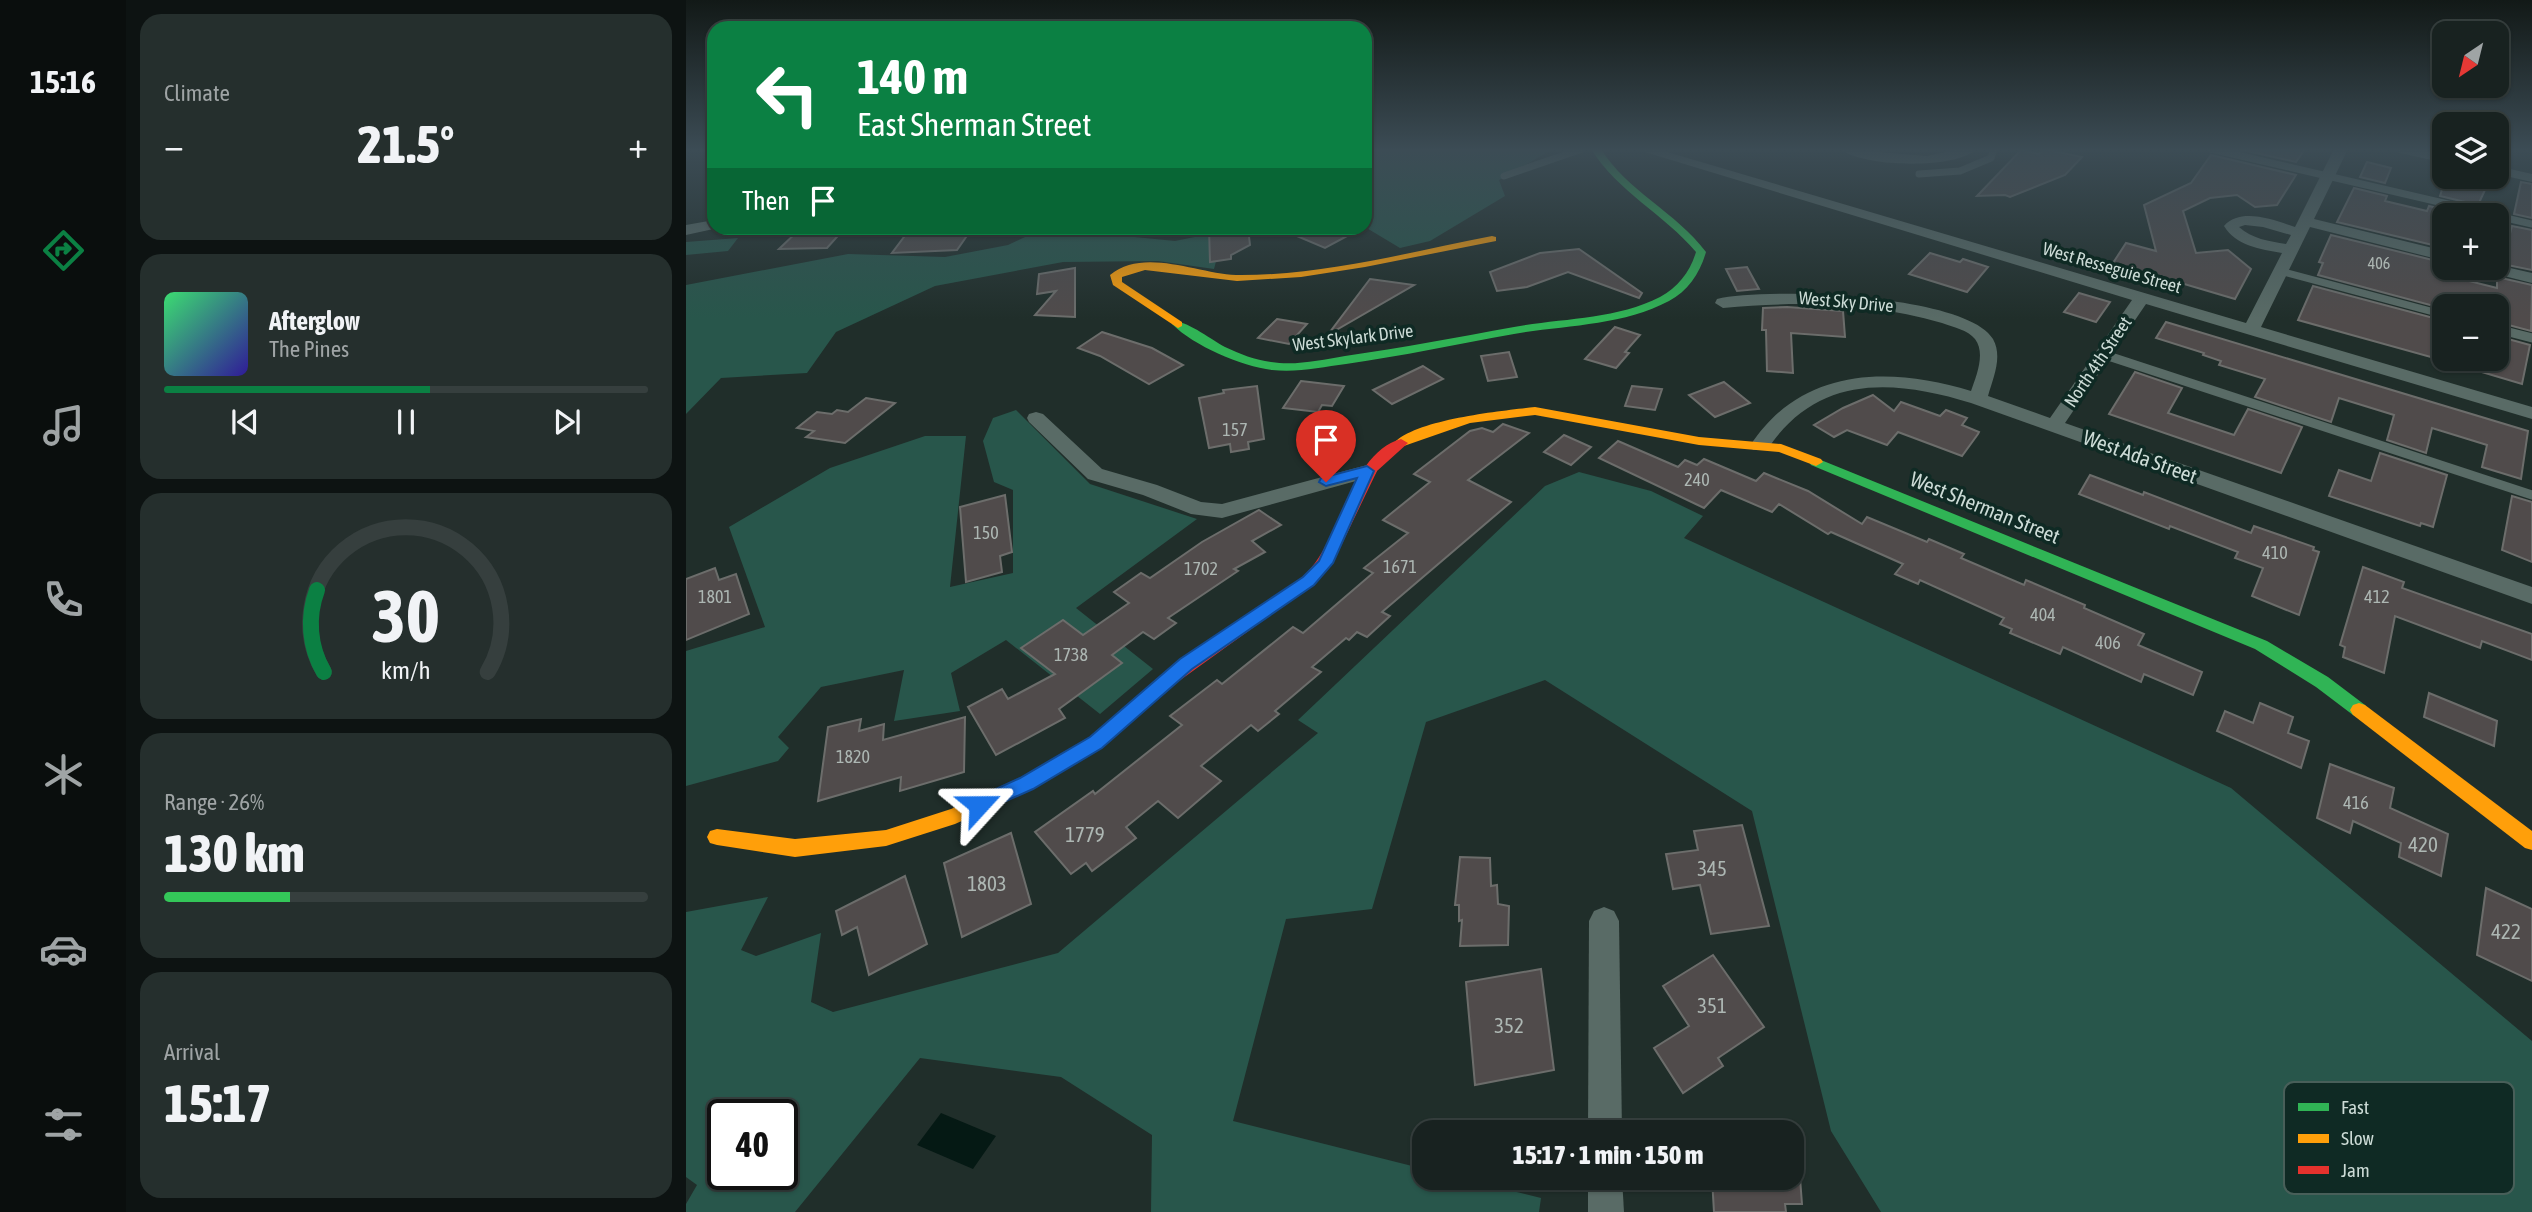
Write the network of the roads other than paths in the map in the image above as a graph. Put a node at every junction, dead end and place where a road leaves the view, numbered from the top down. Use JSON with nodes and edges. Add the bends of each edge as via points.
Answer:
{"nodes":[{"id":1,"x":1656,"y":206,"type":"edge"},
{"id":2,"x":1833,"y":206,"type":"edge"},
{"id":3,"x":2313,"y":206,"type":"edge"},
{"id":4,"x":2509,"y":219,"type":"edge"},
{"id":5,"x":2532,"y":224,"type":"edge"},
{"id":6,"x":707,"y":225,"type":"edge"},
{"id":7,"x":2302,"y":227,"type":"junction"},
{"id":8,"x":686,"y":229,"type":"edge"},
{"id":9,"x":1492,"y":239,"type":"dead end"},
{"id":10,"x":2291,"y":250,"type":"junction"},
{"id":11,"x":2432,"y":253,"type":"edge"},
{"id":12,"x":2280,"y":271,"type":"junction"},
{"id":13,"x":2509,"y":273,"type":"edge"},
{"id":14,"x":2532,"y":278,"type":"edge"},
{"id":15,"x":2142,"y":297,"type":"junction"},
{"id":16,"x":1723,"y":303,"type":"dead end"},
{"id":17,"x":2432,"y":312,"type":"edge"},
{"id":18,"x":2251,"y":330,"type":"junction"},
{"id":19,"x":2509,"y":332,"type":"edge"},
{"id":20,"x":2532,"y":338,"type":"edge"},
{"id":21,"x":2102,"y":354,"type":"junction"},
{"id":22,"x":1978,"y":399,"type":"junction"},
{"id":23,"x":2532,"y":413,"type":"edge"},
{"id":24,"x":1036,"y":418,"type":"dead end"},
{"id":25,"x":2054,"y":426,"type":"junction"},
{"id":26,"x":1760,"y":446,"type":"junction"},
{"id":27,"x":1367,"y":471,"type":"junction"},
{"id":28,"x":2532,"y":495,"type":"edge"},
{"id":29,"x":2532,"y":596,"type":"edge"},
{"id":30,"x":717,"y":837,"type":"dead end"},
{"id":31,"x":2532,"y":842,"type":"edge"},
{"id":32,"x":1604,"y":921,"type":"dead end"},
{"id":33,"x":1605,"y":1120,"type":"edge"},
{"id":34,"x":1605,"y":1190,"type":"edge"},
{"id":35,"x":1606,"y":1212,"type":"edge"}],
"edges":[{"from":1,"to":9,"type":"street","name":"West Skylark Drive","via":[[1685,230],[1701,252],[1691,278],[1659,302],[1387,356],[1299,366],[1248,362],[1226,353],[1117,283],[1116,275],[1122,269],[1156,266],[1235,278],[1342,266]]},
{"from":2,"to":15,"type":"street","name":"West Resseguie Street"},
{"from":3,"to":7,"type":"street"},
{"from":4,"to":5,"type":"lane"},
{"from":6,"to":8,"type":"street"},
{"from":7,"to":10,"type":"street"},
{"from":7,"to":10,"type":"street","via":[[2247,221],[2231,226],[2244,238]]},
{"from":7,"to":11,"type":"street"},
{"from":10,"to":12,"type":"street"},
{"from":12,"to":17,"type":"lane"},
{"from":12,"to":18,"type":"street"},
{"from":13,"to":14,"type":"street"},
{"from":15,"to":18,"type":"street","name":"West Resseguie Street"},
{"from":15,"to":21,"type":"street","name":"North 4th Street"},
{"from":16,"to":22,"type":"street","name":"West Sky Drive","via":[[1845,298],[1890,304],[1964,325],[1988,345]]},
{"from":18,"to":23,"type":"street","name":"West Resseguie Street"},
{"from":19,"to":20,"type":"lane"},
{"from":21,"to":25,"type":"street","name":"North 4th Street"},
{"from":21,"to":28,"type":"lane"},
{"from":22,"to":25,"type":"street","name":"West Ada Street"},
{"from":22,"to":26,"type":"street","name":"West Ada Street","via":[[1905,382],[1835,387],[1791,408],[1771,425]]},
{"from":24,"to":27,"type":"street","via":[[1095,474],[1198,509],[1222,511]]},
{"from":25,"to":29,"type":"street","name":"West Ada Street"},
{"from":26,"to":27,"type":"street","name":"West Sherman Street","via":[[1699,441],[1535,411],[1510,411],[1449,424],[1415,437],[1389,451]]},
{"from":26,"to":31,"type":"street","name":"West Sherman Street","via":[[1781,448],[2261,645],[2322,682]]},
{"from":27,"to":30,"type":"street","via":[[1325,563],[1309,581],[1186,664],[1096,742],[1027,784],[955,816],[886,838],[794,848]]},
{"from":32,"to":33,"type":"street"},
{"from":34,"to":35,"type":"street"}]}
